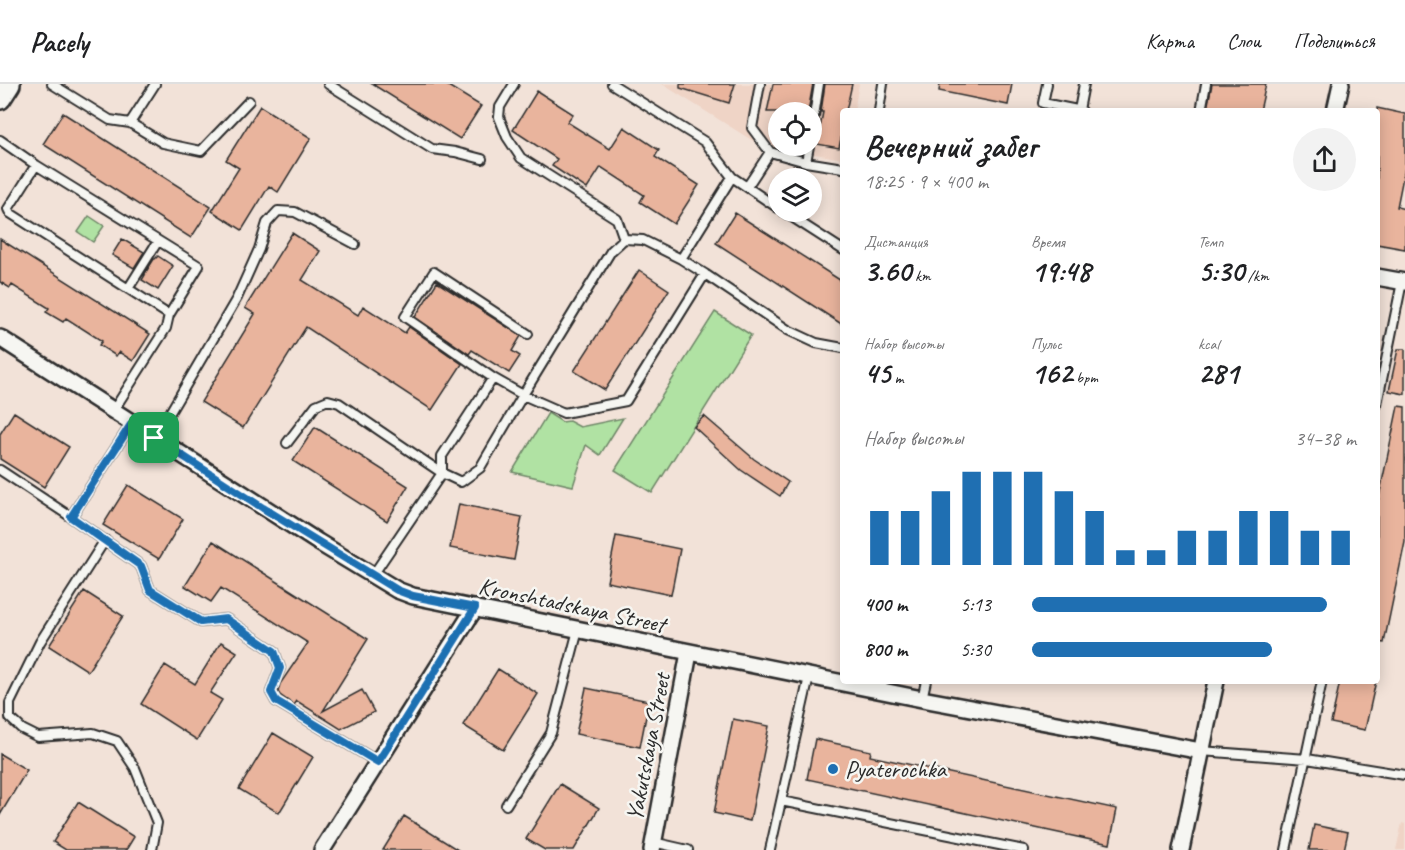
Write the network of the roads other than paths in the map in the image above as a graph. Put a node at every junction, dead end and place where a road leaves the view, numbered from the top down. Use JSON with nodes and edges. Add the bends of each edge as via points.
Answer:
{"nodes":[{"id":1,"x":9,"y":84,"type":"edge"},
{"id":2,"x":52,"y":84,"type":"edge"},
{"id":3,"x":155,"y":84,"type":"edge"},
{"id":4,"x":328,"y":84,"type":"edge"},
{"id":5,"x":514,"y":84,"type":"edge"},
{"id":6,"x":612,"y":84,"type":"edge"},
{"id":7,"x":760,"y":84,"type":"edge"},
{"id":8,"x":819,"y":84,"type":"edge"},
{"id":9,"x":883,"y":84,"type":"edge"},
{"id":10,"x":1047,"y":84,"type":"edge"},
{"id":11,"x":1084,"y":84,"type":"edge"},
{"id":12,"x":1206,"y":84,"type":"edge"},
{"id":13,"x":1341,"y":84,"type":"edge"},
{"id":14,"x":0,"y":98,"type":"edge"},
{"id":15,"x":249,"y":101,"type":"dead end"},
{"id":16,"x":816,"y":102,"type":"edge"},
{"id":17,"x":879,"y":108,"type":"edge"},
{"id":18,"x":1067,"y":108,"type":"edge"},
{"id":19,"x":1081,"y":108,"type":"edge"},
{"id":20,"x":1202,"y":108,"type":"edge"},
{"id":21,"x":1336,"y":108,"type":"edge"},
{"id":22,"x":130,"y":123,"type":"junction"},
{"id":23,"x":0,"y":140,"type":"edge"},
{"id":24,"x":768,"y":149,"type":"edge"},
{"id":25,"x":768,"y":155,"type":"edge"},
{"id":26,"x":784,"y":156,"type":"edge"},
{"id":27,"x":807,"y":156,"type":"edge"},
{"id":28,"x":483,"y":159,"type":"dead end"},
{"id":29,"x":806,"y":162,"type":"junction"},
{"id":30,"x":36,"y":165,"type":"junction"},
{"id":31,"x":840,"y":168,"type":"edge"},
{"id":32,"x":732,"y":177,"type":"junction"},
{"id":33,"x":747,"y":188,"type":"junction"},
{"id":34,"x":768,"y":202,"type":"edge"},
{"id":35,"x":800,"y":222,"type":"edge"},
{"id":36,"x":624,"y":239,"type":"junction"},
{"id":37,"x":158,"y":241,"type":"junction"},
{"id":38,"x":355,"y":244,"type":"dead end"},
{"id":39,"x":840,"y":248,"type":"edge"},
{"id":40,"x":681,"y":259,"type":"junction"},
{"id":41,"x":705,"y":274,"type":"junction"},
{"id":42,"x":1380,"y":278,"type":"edge"},
{"id":43,"x":1404,"y":282,"type":"edge"},
{"id":44,"x":128,"y":289,"type":"junction"},
{"id":45,"x":170,"y":315,"type":"junction"},
{"id":46,"x":528,"y":334,"type":"dead end"},
{"id":47,"x":0,"y":338,"type":"edge"},
{"id":48,"x":840,"y":347,"type":"edge"},
{"id":49,"x":493,"y":378,"type":"junction"},
{"id":50,"x":1380,"y":390,"type":"edge"},
{"id":51,"x":523,"y":395,"type":"junction"},
{"id":52,"x":113,"y":411,"type":"junction"},
{"id":53,"x":132,"y":423,"type":"junction"},
{"id":54,"x":154,"y":438,"type":"junction"},
{"id":55,"x":287,"y":443,"type":"dead end"},
{"id":56,"x":0,"y":470,"type":"edge"},
{"id":57,"x":442,"y":473,"type":"junction"},
{"id":58,"x":71,"y":517,"type":"junction"},
{"id":59,"x":105,"y":540,"type":"junction"},
{"id":60,"x":373,"y":575,"type":"junction"},
{"id":61,"x":475,"y":608,"type":"junction"},
{"id":62,"x":578,"y":630,"type":"junction"},
{"id":63,"x":689,"y":653,"type":"junction"},
{"id":64,"x":809,"y":677,"type":"junction"},
{"id":65,"x":840,"y":683,"type":"edge"},
{"id":66,"x":845,"y":684,"type":"edge"},
{"id":67,"x":925,"y":684,"type":"edge"},
{"id":68,"x":1215,"y":684,"type":"edge"},
{"id":69,"x":1321,"y":684,"type":"edge"},
{"id":70,"x":922,"y":699,"type":"junction"},
{"id":71,"x":1201,"y":751,"type":"junction"},
{"id":72,"x":1306,"y":759,"type":"junction"},
{"id":73,"x":378,"y":762,"type":"junction"},
{"id":74,"x":1405,"y":775,"type":"edge"},
{"id":75,"x":781,"y":801,"type":"junction"},
{"id":76,"x":506,"y":805,"type":"dead end"},
{"id":77,"x":653,"y":846,"type":"edge"},
{"id":78,"x":152,"y":850,"type":"edge"},
{"id":79,"x":322,"y":850,"type":"edge"},
{"id":80,"x":688,"y":850,"type":"edge"},
{"id":81,"x":770,"y":850,"type":"edge"},
{"id":82,"x":1024,"y":850,"type":"edge"},
{"id":83,"x":1181,"y":850,"type":"edge"},
{"id":84,"x":1286,"y":850,"type":"edge"}],
"edges":[{"from":1,"to":14,"type":"street"},
{"from":2,"to":22,"type":"lane","via":[[110,120]]},
{"from":3,"to":22,"type":"lane"},
{"from":4,"to":28,"type":"lane","via":[[432,149]]},
{"from":5,"to":36,"type":"lane","via":[[500,107],[499,117],[520,158],[617,219]]},
{"from":6,"to":32,"type":"lane","via":[[705,142]]},
{"from":7,"to":24,"type":"lane","via":[[752,128]]},
{"from":8,"to":16,"type":"lane"},
{"from":9,"to":17,"type":"lane"},
{"from":10,"to":18,"type":"lane","via":[[1043,103]]},
{"from":11,"to":19,"type":"lane"},
{"from":12,"to":20,"type":"lane"},
{"from":13,"to":21,"type":"street"},
{"from":15,"to":22,"type":"lane","via":[[201,151],[163,143]]},
{"from":23,"to":30,"type":"lane"},
{"from":25,"to":33,"type":"lane"},
{"from":26,"to":29,"type":"lane"},
{"from":27,"to":29,"type":"lane"},
{"from":29,"to":31,"type":"lane"},
{"from":30,"to":37,"type":"lane"},
{"from":30,"to":44,"type":"lane","via":[[8,209],[10,213]]},
{"from":32,"to":33,"type":"lane"},
{"from":32,"to":40,"type":"lane"},
{"from":33,"to":34,"type":"lane"},
{"from":35,"to":39,"type":"lane"},
{"from":36,"to":40,"type":"lane","via":[[643,240]]},
{"from":36,"to":51,"type":"lane","via":[[611,251]]},
{"from":37,"to":44,"type":"lane"},
{"from":37,"to":45,"type":"lane","via":[[198,266]]},
{"from":38,"to":54,"type":"lane","via":[[295,212],[278,212],[267,223],[237,298]]},
{"from":40,"to":41,"type":"lane"},
{"from":41,"to":48,"type":"lane","via":[[788,330],[816,343]]},
{"from":41,"to":51,"type":"lane","via":[[626,401],[564,413]]},
{"from":42,"to":43,"type":"street"},
{"from":43,"to":50,"type":"lane"},
{"from":44,"to":45,"type":"lane"},
{"from":45,"to":52,"type":"lane","via":[[166,328]]},
{"from":46,"to":49,"type":"lane","via":[[434,272],[405,317]]},
{"from":47,"to":52,"type":"street","name":"Kronshtadskaya Street"},
{"from":49,"to":51,"type":"lane"},
{"from":49,"to":57,"type":"lane","via":[[442,456]]},
{"from":51,"to":57,"type":"lane","via":[[480,468],[461,482]]},
{"from":52,"to":53,"type":"street","name":"Kronshtadskaya Street"},
{"from":53,"to":54,"type":"street","name":"Kronshtadskaya Street"},
{"from":53,"to":58,"type":"lane"},
{"from":54,"to":60,"type":"street","name":"Kronshtadskaya Street"},
{"from":55,"to":57,"type":"lane","via":[[316,405],[328,400]]},
{"from":56,"to":58,"type":"lane"},
{"from":57,"to":60,"type":"lane"},
{"from":58,"to":59,"type":"lane"},
{"from":59,"to":73,"type":"lane","via":[[141,566],[150,590],[201,622],[226,619],[274,651],[280,668],[271,692],[276,701]]},
{"from":59,"to":78,"type":"lane","via":[[40,642],[10,703],[10,718],[38,737],[93,734],[117,741],[135,768],[157,823]]},
{"from":60,"to":61,"type":"street","name":"Kronshtadskaya Street","via":[[413,596]]},
{"from":61,"to":62,"type":"street","name":"Kronshtadskaya Street"},
{"from":61,"to":73,"type":"street"},
{"from":62,"to":63,"type":"street","name":"Kronshtadskaya Street"},
{"from":62,"to":76,"type":"lane","via":[[551,733]]},
{"from":63,"to":64,"type":"street","name":"Kronshtadskaya Street"},
{"from":63,"to":77,"type":"street","name":"Yakutskaya Street"},
{"from":64,"to":65,"type":"street","name":"Kronshtadskaya Street"},
{"from":64,"to":75,"type":"lane"},
{"from":66,"to":70,"type":"street","name":"Kronshtadskaya Street"},
{"from":67,"to":70,"type":"lane"},
{"from":68,"to":71,"type":"street"},
{"from":69,"to":72,"type":"lane"},
{"from":70,"to":71,"type":"street","name":"Kronshtadskaya Street"},
{"from":71,"to":72,"type":"lane"},
{"from":71,"to":83,"type":"street"},
{"from":72,"to":74,"type":"lane"},
{"from":72,"to":84,"type":"lane"},
{"from":73,"to":79,"type":"street"},
{"from":75,"to":81,"type":"lane"},
{"from":75,"to":82,"type":"lane"},
{"from":77,"to":80,"type":"lane"}]}
